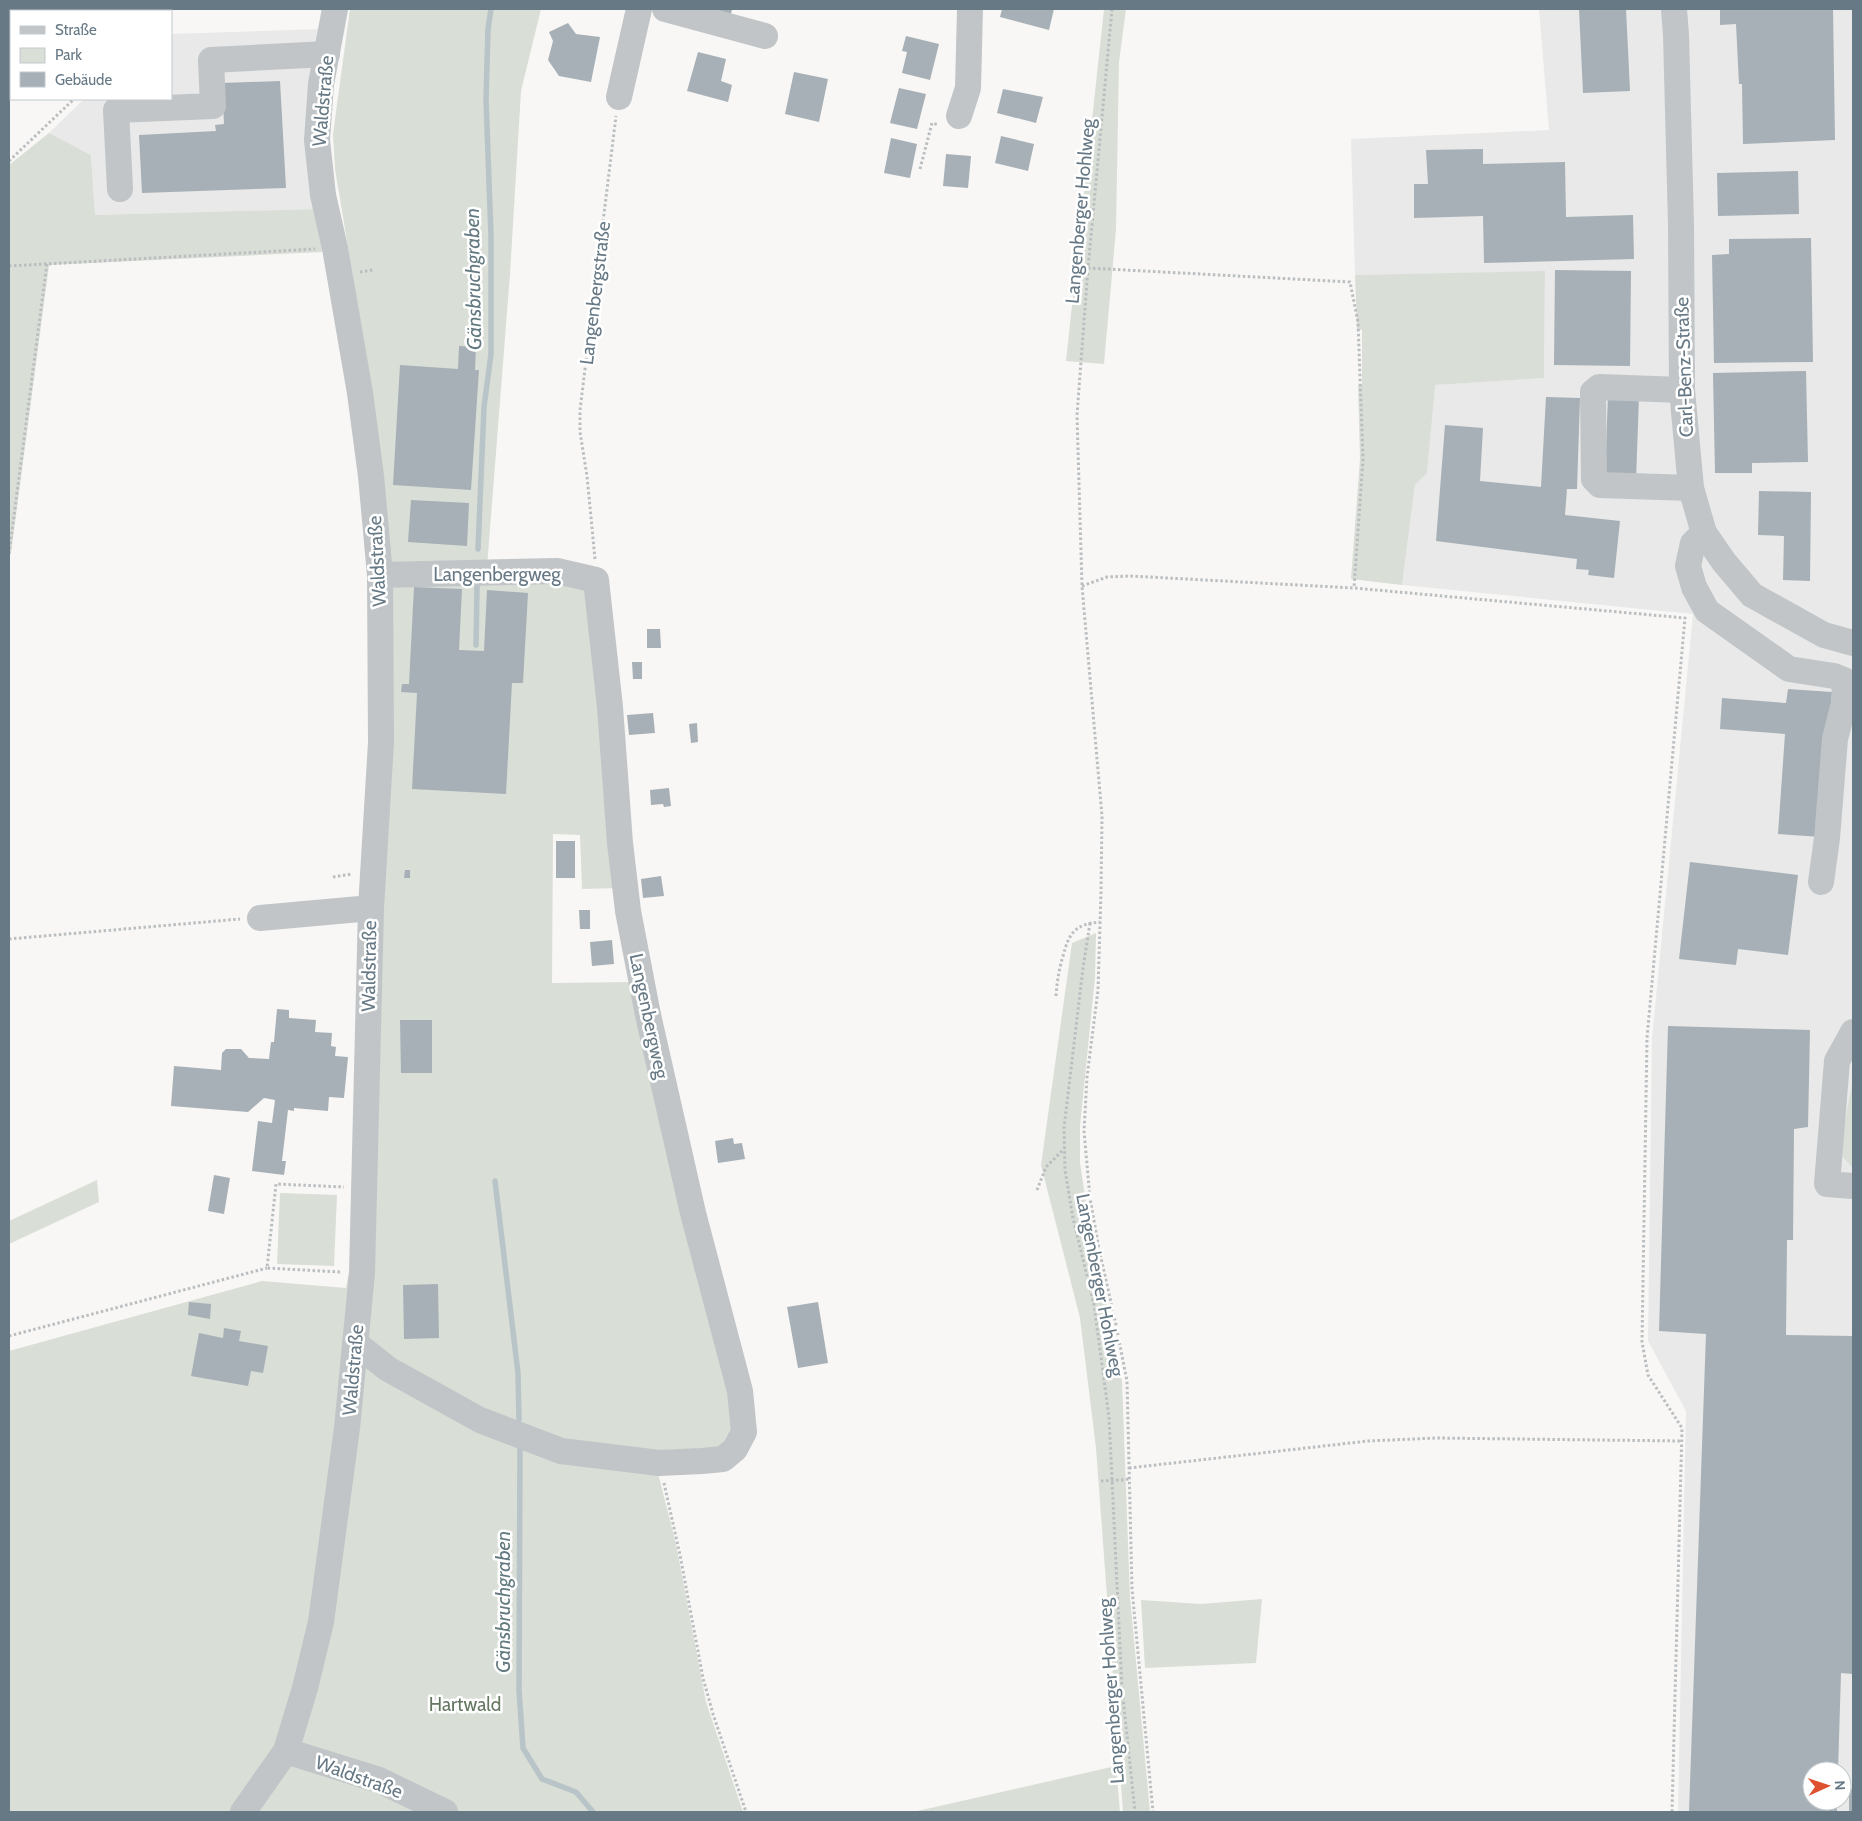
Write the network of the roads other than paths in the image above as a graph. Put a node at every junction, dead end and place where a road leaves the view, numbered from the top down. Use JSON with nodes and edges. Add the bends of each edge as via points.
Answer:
{"nodes":[{"id":1,"x":334,"y":9,"type":"edge"},
{"id":2,"x":639,"y":9,"type":"edge"},
{"id":3,"x":665,"y":9,"type":"edge"},
{"id":4,"x":970,"y":9,"type":"edge"},
{"id":5,"x":1674,"y":9,"type":"edge"},
{"id":6,"x":765,"y":36,"type":"dead end"},
{"id":7,"x":326,"y":54,"type":"junction"},
{"id":8,"x":618,"y":97,"type":"road end"},
{"id":9,"x":960,"y":114,"type":"road end"},
{"id":10,"x":120,"y":189,"type":"dead end"},
{"id":11,"x":1682,"y":390,"type":"junction"},
{"id":12,"x":1691,"y":488,"type":"junction"},
{"id":13,"x":1704,"y":533,"type":"junction"},
{"id":14,"x":380,"y":575,"type":"junction"},
{"id":15,"x":1853,"y":643,"type":"edge"},
{"id":16,"x":1821,"y":882,"type":"dead end"},
{"id":17,"x":371,"y":908,"type":"junction"},
{"id":18,"x":260,"y":918,"type":"road end"},
{"id":19,"x":1853,"y":1032,"type":"edge"},
{"id":20,"x":1853,"y":1186,"type":"edge"},
{"id":21,"x":355,"y":1342,"type":"junction"},
{"id":22,"x":286,"y":1751,"type":"junction"},
{"id":23,"x":243,"y":1812,"type":"edge"},
{"id":24,"x":445,"y":1812,"type":"edge"}],
"edges":[{"from":1,"to":7,"type":"street","name":"Waldstraße"},
{"from":2,"to":8,"type":"street"},
{"from":3,"to":6,"type":"street"},
{"from":4,"to":9,"type":"street","via":[[968,88]]},
{"from":5,"to":11,"type":"street","name":"Carl-Benz-Straße","via":[[1681,206]]},
{"from":7,"to":10,"type":"street","via":[[211,60],[213,106],[116,110]]},
{"from":7,"to":14,"type":"street","name":"Waldstraße","via":[[317,140],[323,195],[360,393]]},
{"from":11,"to":12,"type":"street","name":"Carl-Benz-Straße"},
{"from":11,"to":12,"type":"street","via":[[1600,388],[1593,392],[1594,479],[1600,485]]},
{"from":12,"to":13,"type":"street","name":"Carl-Benz-Straße"},
{"from":13,"to":15,"type":"street","name":"Carl-Benz-Straße","via":[[1752,595],[1824,635]]},
{"from":13,"to":16,"type":"street","via":[[1694,543],[1688,566],[1694,587],[1707,611],[1788,669],[1844,680],[1846,699],[1835,739]]},
{"from":14,"to":17,"type":"street","name":"Waldstraße","via":[[381,738]]},
{"from":14,"to":21,"type":"street","name":"Langenbergweg","via":[[557,571],[596,580],[628,911],[693,1213],[740,1390],[744,1432],[735,1449],[723,1459],[702,1462],[659,1462],[561,1451],[480,1420],[388,1369]]},
{"from":17,"to":18,"type":"street"},
{"from":17,"to":21,"type":"street","name":"Waldstraße","via":[[362,1273]]},
{"from":19,"to":20,"type":"street","via":[[1838,1061],[1827,1184]]},
{"from":21,"to":22,"type":"street","name":"Waldstraße","via":[[321,1622]]},
{"from":22,"to":23,"type":"street"},
{"from":22,"to":24,"type":"street","name":"Waldstraße","via":[[379,1780]]}]}
